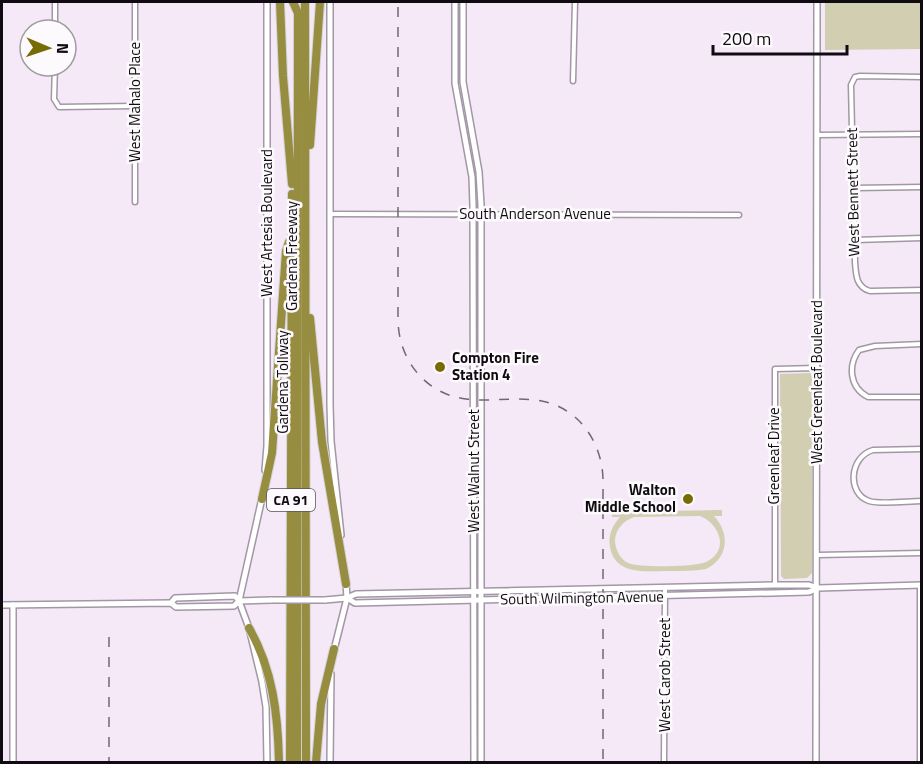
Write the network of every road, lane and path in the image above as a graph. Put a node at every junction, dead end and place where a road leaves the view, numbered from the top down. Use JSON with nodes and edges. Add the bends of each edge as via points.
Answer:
{"nodes":[{"id":1,"x":55,"y":2,"type":"edge"},
{"id":2,"x":135,"y":2,"type":"edge"},
{"id":3,"x":267,"y":2,"type":"edge"},
{"id":4,"x":280,"y":2,"type":"edge"},
{"id":5,"x":293,"y":2,"type":"edge"},
{"id":6,"x":303,"y":2,"type":"edge"},
{"id":7,"x":320,"y":2,"type":"edge"},
{"id":8,"x":330,"y":2,"type":"edge"},
{"id":9,"x":455,"y":2,"type":"edge"},
{"id":10,"x":463,"y":2,"type":"edge"},
{"id":11,"x":575,"y":2,"type":"edge"},
{"id":12,"x":817,"y":2,"type":"edge"},
{"id":13,"x":55,"y":18,"type":"edge"},
{"id":14,"x":921,"y":77,"type":"edge"},
{"id":15,"x":55,"y":78,"type":"edge"},
{"id":16,"x":573,"y":81,"type":"dead end"},
{"id":17,"x":135,"y":106,"type":"junction"},
{"id":18,"x":921,"y":134,"type":"edge"},
{"id":19,"x":817,"y":135,"type":"junction"},
{"id":20,"x":852,"y":135,"type":"junction"},
{"id":21,"x":292,"y":184,"type":"junction"},
{"id":22,"x":921,"y":187,"type":"edge"},
{"id":23,"x":306,"y":188,"type":"junction"},
{"id":24,"x":854,"y":188,"type":"junction"},
{"id":25,"x":135,"y":202,"type":"dead end"},
{"id":26,"x":330,"y":214,"type":"junction"},
{"id":27,"x":473,"y":214,"type":"junction"},
{"id":28,"x":481,"y":214,"type":"junction"},
{"id":29,"x":739,"y":215,"type":"dead end"},
{"id":30,"x":291,"y":238,"type":"junction"},
{"id":31,"x":921,"y":238,"type":"edge"},
{"id":32,"x":855,"y":240,"type":"junction"},
{"id":33,"x":306,"y":256,"type":"junction"},
{"id":34,"x":921,"y":290,"type":"edge"},
{"id":35,"x":921,"y":344,"type":"edge"},
{"id":36,"x":818,"y":368,"type":"junction"},
{"id":37,"x":921,"y":397,"type":"edge"},
{"id":38,"x":921,"y":449,"type":"edge"},
{"id":39,"x":262,"y":500,"type":"junction"},
{"id":40,"x":921,"y":501,"type":"edge"},
{"id":41,"x":921,"y":553,"type":"edge"},
{"id":42,"x":818,"y":555,"type":"junction"},
{"id":43,"x":346,"y":584,"type":"junction"},
{"id":44,"x":775,"y":585,"type":"junction"},
{"id":45,"x":921,"y":585,"type":"edge"},
{"id":46,"x":665,"y":588,"type":"junction"},
{"id":47,"x":818,"y":588,"type":"junction"},
{"id":48,"x":481,"y":591,"type":"junction"},
{"id":49,"x":474,"y":592,"type":"junction"},
{"id":50,"x":665,"y":596,"type":"junction"},
{"id":51,"x":347,"y":598,"type":"junction"},
{"id":52,"x":474,"y":600,"type":"junction"},
{"id":53,"x":481,"y":600,"type":"junction"},
{"id":54,"x":239,"y":601,"type":"junction"},
{"id":55,"x":171,"y":603,"type":"junction"},
{"id":56,"x":2,"y":605,"type":"edge"},
{"id":57,"x":13,"y":605,"type":"junction"},
{"id":58,"x":249,"y":628,"type":"junction"},
{"id":59,"x":334,"y":650,"type":"junction"},
{"id":60,"x":474,"y":662,"type":"junction"},
{"id":61,"x":481,"y":662,"type":"junction"},
{"id":62,"x":474,"y":687,"type":"junction"},
{"id":63,"x":481,"y":687,"type":"junction"},
{"id":64,"x":474,"y":706,"type":"junction"},
{"id":65,"x":481,"y":706,"type":"junction"},
{"id":66,"x":474,"y":731,"type":"junction"},
{"id":67,"x":481,"y":731,"type":"junction"},
{"id":68,"x":474,"y":753,"type":"junction"},
{"id":69,"x":481,"y":753,"type":"junction"},
{"id":70,"x":13,"y":762,"type":"edge"},
{"id":71,"x":267,"y":762,"type":"edge"},
{"id":72,"x":279,"y":762,"type":"edge"},
{"id":73,"x":290,"y":762,"type":"edge"},
{"id":74,"x":299,"y":762,"type":"edge"},
{"id":75,"x":306,"y":762,"type":"edge"},
{"id":76,"x":316,"y":762,"type":"edge"},
{"id":77,"x":330,"y":762,"type":"edge"},
{"id":78,"x":474,"y":762,"type":"edge"},
{"id":79,"x":481,"y":762,"type":"edge"},
{"id":80,"x":664,"y":762,"type":"edge"},
{"id":81,"x":816,"y":762,"type":"edge"},
{"id":82,"x":920,"y":762,"type":"edge"}],
"edges":[{"from":1,"to":13,"type":"street"},
{"from":2,"to":17,"type":"street","name":"West Mahalo Place"},
{"from":3,"to":39,"type":"main road","name":"West Artesia Boulevard","via":[[267,446]]},
{"from":4,"to":21,"type":"highway"},
{"from":5,"to":21,"type":"highway","name":"Gardena Freeway","number":"CA 91"},
{"from":5,"to":74,"type":"highway","name":"Gardena Tollway","via":[[298,13]]},
{"from":6,"to":23,"type":"highway","name":"Gardena Freeway","number":"CA 91"},
{"from":6,"to":74,"type":"highway","name":"Gardena Tollway"},
{"from":7,"to":23,"type":"highway"},
{"from":8,"to":26,"type":"main road"},
{"from":9,"to":27,"type":"main road","name":"West Walnut Street","via":[[455,83],[472,177]]},
{"from":10,"to":28,"type":"main road","name":"West Walnut Street","via":[[463,82],[480,178]]},
{"from":11,"to":16,"type":"street"},
{"from":12,"to":19,"type":"main road","name":"West Greenleaf Boulevard"},
{"from":14,"to":20,"type":"street","name":"West Bennett Street","via":[[855,77],[851,85]]},
{"from":15,"to":17,"type":"street","via":[[54,99],[59,107]]},
{"from":17,"to":25,"type":"street","name":"West Mahalo Place"},
{"from":18,"to":20,"type":"street"},
{"from":19,"to":20,"type":"street"},
{"from":19,"to":36,"type":"main road","name":"West Greenleaf Boulevard"},
{"from":20,"to":24,"type":"street","name":"West Bennett Street"},
{"from":21,"to":30,"type":"highway","name":"Gardena Freeway","number":"CA 91"},
{"from":22,"to":24,"type":"street"},
{"from":23,"to":33,"type":"highway","name":"Gardena Freeway","number":"CA 91"},
{"from":24,"to":32,"type":"street","name":"West Bennett Street"},
{"from":26,"to":27,"type":"street","name":"South Anderson Avenue"},
{"from":26,"to":43,"type":"main road","via":[[331,441]]},
{"from":27,"to":28,"type":"street","name":"South Anderson Avenue"},
{"from":27,"to":49,"type":"main road","name":"West Walnut Street"},
{"from":28,"to":29,"type":"street","name":"South Anderson Avenue"},
{"from":28,"to":48,"type":"main road","name":"West Walnut Street"},
{"from":30,"to":39,"type":"highway","via":[[286,251],[272,453]]},
{"from":30,"to":73,"type":"highway","name":"Gardena Freeway","number":"CA 91"},
{"from":31,"to":32,"type":"street"},
{"from":32,"to":34,"type":"street","name":"West Bennett Street","via":[[856,276],[863,289]]},
{"from":33,"to":43,"type":"highway","via":[[317,399]]},
{"from":33,"to":75,"type":"highway","name":"Gardena Freeway","number":"CA 91"},
{"from":35,"to":37,"type":"street","via":[[859,350],[854,357],[853,379],[868,397]]},
{"from":36,"to":42,"type":"main road","name":"West Greenleaf Boulevard"},
{"from":36,"to":44,"type":"street","name":"Greenleaf Drive","via":[[775,369]]},
{"from":38,"to":40,"type":"street","via":[[865,452],[855,464],[854,474],[856,488],[868,501]]},
{"from":39,"to":54,"type":"main road","name":"West Artesia Boulevard"},
{"from":41,"to":42,"type":"street"},
{"from":42,"to":47,"type":"main road","name":"West Greenleaf Boulevard"},
{"from":43,"to":51,"type":"main road"},
{"from":44,"to":46,"type":"main road","name":"South Wilmington Avenue"},
{"from":44,"to":47,"type":"main road","name":"South Wilmington Avenue"},
{"from":45,"to":47,"type":"main road","name":"South Wilmington Avenue"},
{"from":45,"to":82,"type":"street"},
{"from":46,"to":48,"type":"main road","name":"South Wilmington Avenue"},
{"from":46,"to":50,"type":"street","name":"West Carob Street"},
{"from":47,"to":50,"type":"main road","name":"South Wilmington Avenue","via":[[808,592]]},
{"from":47,"to":81,"type":"main road","name":"West Greenleaf Boulevard"},
{"from":48,"to":49,"type":"main road","name":"South Wilmington Avenue"},
{"from":48,"to":53,"type":"main road","name":"West Walnut Street"},
{"from":49,"to":51,"type":"main road","name":"South Wilmington Avenue","via":[[356,594]]},
{"from":49,"to":52,"type":"main road","name":"West Walnut Street"},
{"from":50,"to":53,"type":"main road","name":"South Wilmington Avenue"},
{"from":50,"to":80,"type":"street","name":"West Carob Street"},
{"from":51,"to":52,"type":"main road","name":"South Wilmington Avenue","via":[[355,603]]},
{"from":51,"to":54,"type":"main road","name":"South Wilmington Avenue","bridge":true},
{"from":51,"to":59,"type":"main road"},
{"from":52,"to":53,"type":"main road","name":"South Wilmington Avenue"},
{"from":52,"to":60,"type":"main road","name":"West Walnut Street"},
{"from":53,"to":61,"type":"main road","name":"West Walnut Street"},
{"from":54,"to":55,"type":"main road","name":"South Wilmington Avenue","via":[[234,606],[176,607]]},
{"from":54,"to":55,"type":"main road","name":"South Wilmington Avenue","via":[[235,596],[195,597],[175,598]]},
{"from":54,"to":58,"type":"main road"},
{"from":55,"to":57,"type":"main road","name":"South Wilmington Avenue"},
{"from":56,"to":57,"type":"main road","name":"South Wilmington Avenue"},
{"from":57,"to":70,"type":"main road"},
{"from":58,"to":71,"type":"main road","via":[[266,707]]},
{"from":58,"to":72,"type":"highway","via":[[271,679]]},
{"from":59,"to":76,"type":"highway","via":[[321,704]]},
{"from":59,"to":77,"type":"main road"},
{"from":60,"to":61,"type":"street"},
{"from":60,"to":62,"type":"main road","name":"West Walnut Street"},
{"from":61,"to":63,"type":"main road","name":"West Walnut Street"},
{"from":62,"to":63,"type":"street"},
{"from":62,"to":64,"type":"main road","name":"West Walnut Street"},
{"from":63,"to":65,"type":"main road","name":"West Walnut Street"},
{"from":64,"to":65,"type":"street"},
{"from":64,"to":66,"type":"main road","name":"West Walnut Street"},
{"from":65,"to":67,"type":"main road","name":"West Walnut Street"},
{"from":66,"to":67,"type":"street"},
{"from":66,"to":68,"type":"main road","name":"West Walnut Street"},
{"from":67,"to":69,"type":"main road","name":"West Walnut Street"},
{"from":68,"to":69,"type":"street"},
{"from":68,"to":78,"type":"main road","name":"West Walnut Street"},
{"from":69,"to":79,"type":"main road","name":"West Walnut Street"}]}
